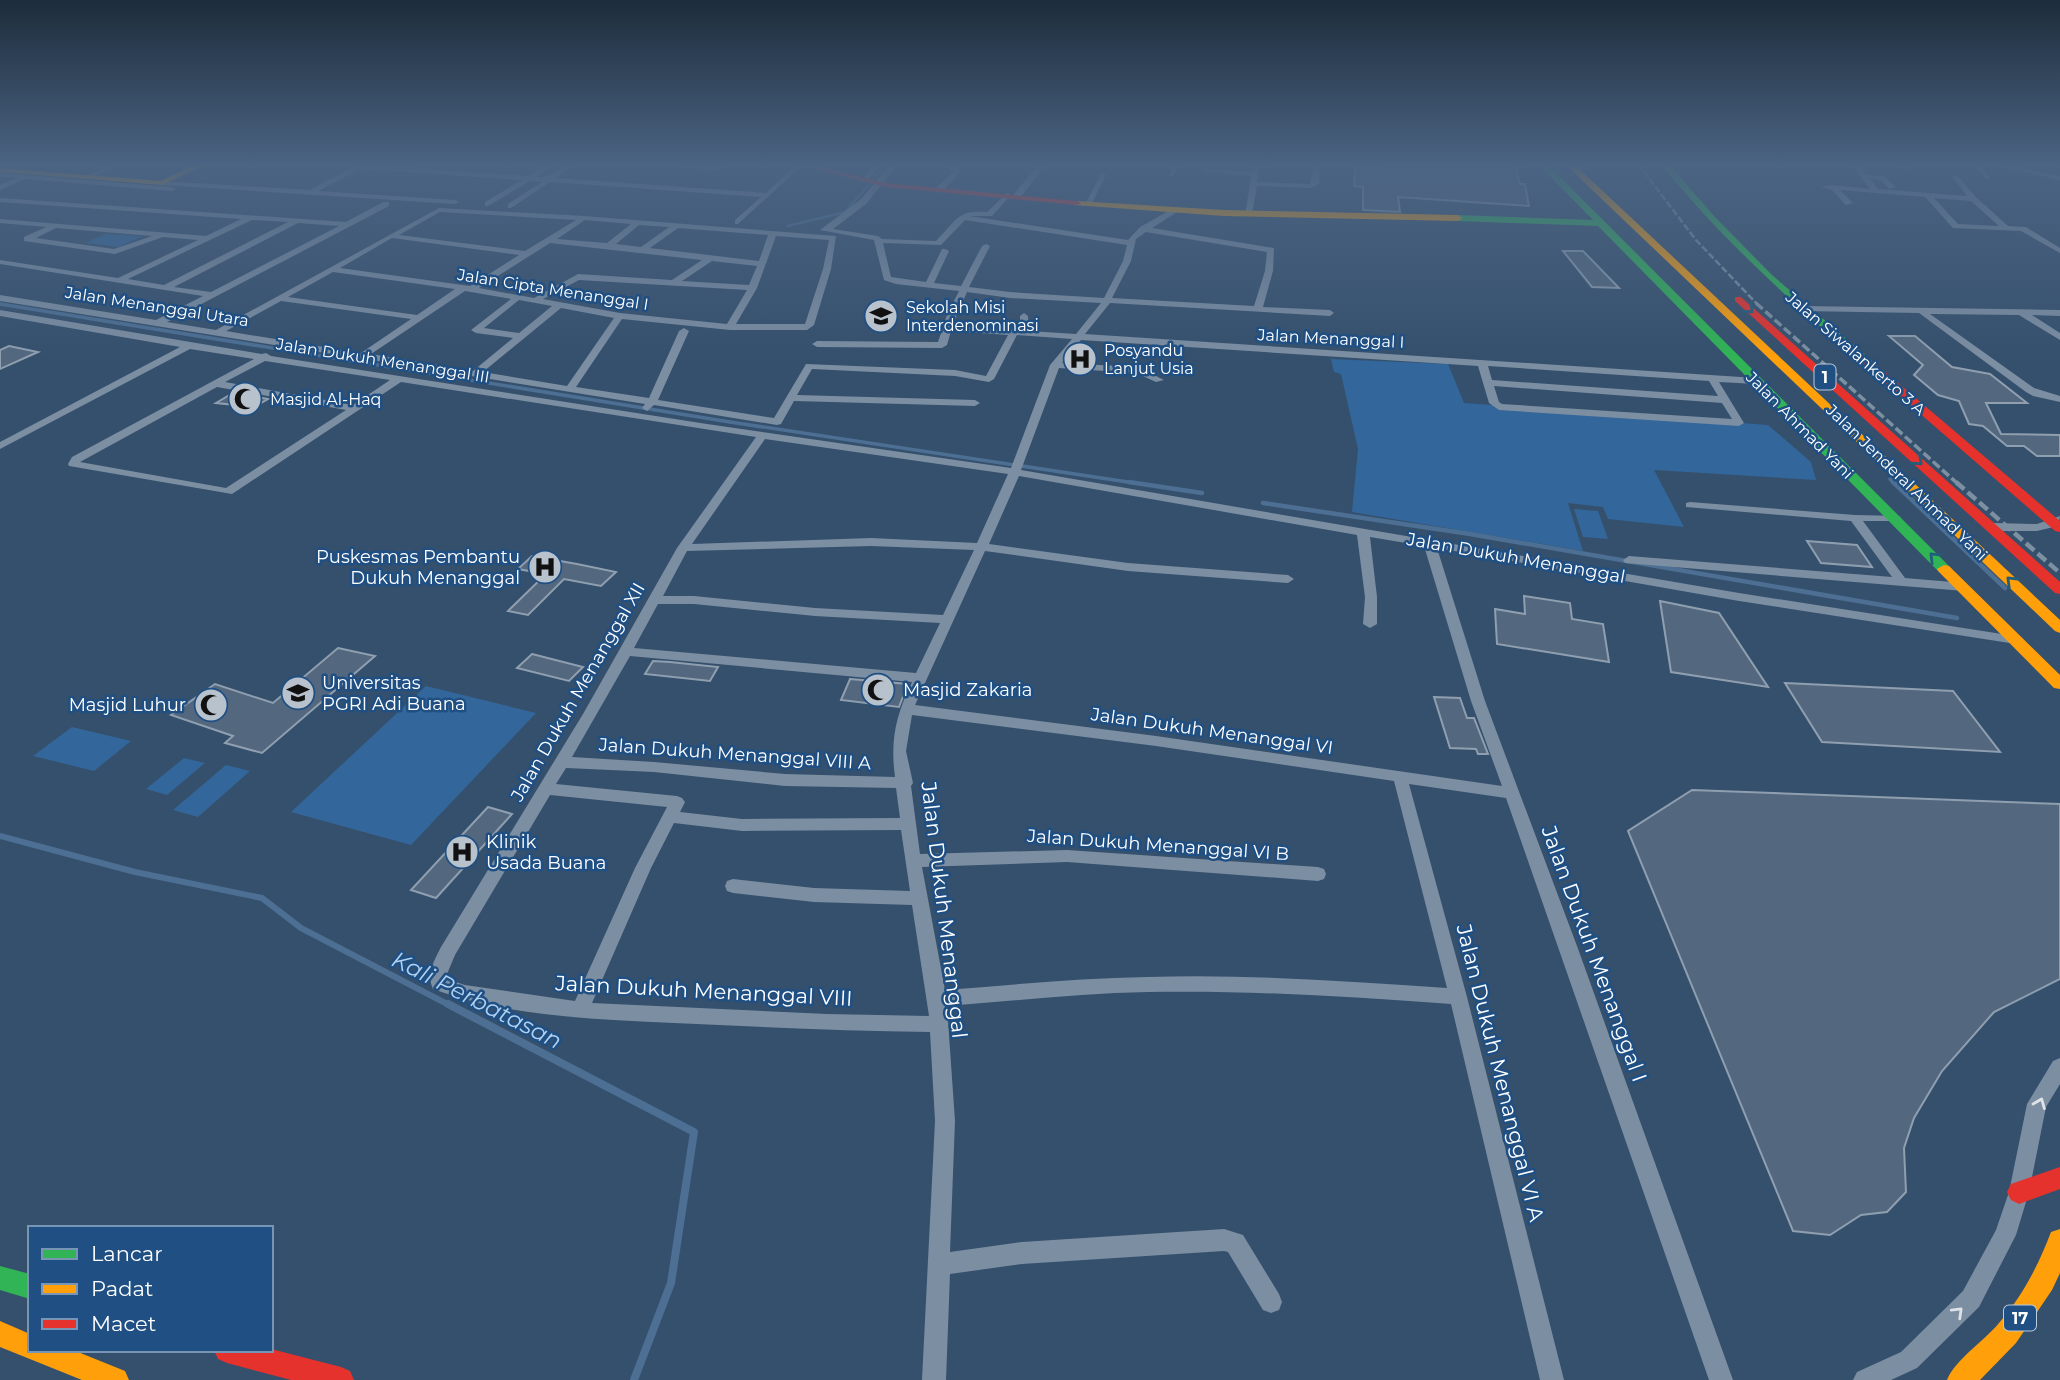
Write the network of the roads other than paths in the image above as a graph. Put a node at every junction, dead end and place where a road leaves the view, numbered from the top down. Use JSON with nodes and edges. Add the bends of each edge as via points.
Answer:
{"nodes":[{"id":1,"x":50,"y":228,"type":"edge"},
{"id":2,"x":98,"y":228,"type":"edge"},
{"id":3,"x":228,"y":228,"type":"edge"},
{"id":4,"x":282,"y":228,"type":"edge"},
{"id":5,"x":339,"y":228,"type":"edge"},
{"id":6,"x":405,"y":228,"type":"edge"},
{"id":7,"x":566,"y":228,"type":"edge"},
{"id":8,"x":630,"y":228,"type":"edge"},
{"id":9,"x":672,"y":228,"type":"edge"},
{"id":10,"x":718,"y":228,"type":"edge"},
{"id":11,"x":792,"y":228,"type":"edge"},
{"id":12,"x":835,"y":228,"type":"edge"},
{"id":13,"x":951,"y":228,"type":"edge"},
{"id":14,"x":1036,"y":228,"type":"edge"},
{"id":15,"x":1604,"y":228,"type":"edge"},
{"id":16,"x":1638,"y":228,"type":"edge"},
{"id":17,"x":1661,"y":228,"type":"edge"},
{"id":18,"x":1722,"y":228,"type":"edge"},
{"id":19,"x":2014,"y":228,"type":"edge"},
{"id":20,"x":1143,"y":229,"type":"joint"},
{"id":21,"x":773,"y":233,"type":"junction"},
{"id":22,"x":830,"y":233,"type":"junction"},
{"id":23,"x":163,"y":234,"type":"junction"},
{"id":24,"x":391,"y":236,"type":"junction"},
{"id":25,"x":2060,"y":236,"type":"edge"},
{"id":26,"x":207,"y":238,"type":"junction"},
{"id":27,"x":548,"y":240,"type":"junction"},
{"id":28,"x":2042,"y":240,"type":"junction"},
{"id":29,"x":880,"y":241,"type":"junction"},
{"id":30,"x":1130,"y":243,"type":"junction"},
{"id":31,"x":609,"y":246,"type":"junction"},
{"id":32,"x":986,"y":246,"type":"dead end"},
{"id":33,"x":644,"y":249,"type":"junction"},
{"id":34,"x":945,"y":251,"type":"dead end"},
{"id":35,"x":2060,"y":251,"type":"edge"},
{"id":36,"x":1688,"y":253,"type":"dead end"},
{"id":37,"x":527,"y":254,"type":"junction"},
{"id":38,"x":710,"y":258,"type":"junction"},
{"id":39,"x":0,"y":262,"type":"edge"},
{"id":40,"x":760,"y":264,"type":"junction"},
{"id":41,"x":331,"y":269,"type":"junction"},
{"id":42,"x":120,"y":280,"type":"junction"},
{"id":43,"x":674,"y":283,"type":"junction"},
{"id":44,"x":929,"y":285,"type":"junction"},
{"id":45,"x":167,"y":287,"type":"junction"},
{"id":46,"x":753,"y":288,"type":"junction"},
{"id":47,"x":1726,"y":288,"type":"dead end"},
{"id":48,"x":467,"y":289,"type":"junction"},
{"id":49,"x":963,"y":289,"type":"junction"},
{"id":50,"x":1668,"y":293,"type":"junction"},
{"id":51,"x":212,"y":295,"type":"junction"},
{"id":52,"x":0,"y":298,"type":"edge"},
{"id":53,"x":280,"y":298,"type":"junction"},
{"id":54,"x":516,"y":298,"type":"junction"},
{"id":55,"x":534,"y":301,"type":"junction"},
{"id":56,"x":1107,"y":301,"type":"junction"},
{"id":57,"x":560,"y":304,"type":"junction"},
{"id":58,"x":1258,"y":310,"type":"junction"},
{"id":59,"x":1804,"y":310,"type":"junction"},
{"id":60,"x":1920,"y":311,"type":"junction"},
{"id":61,"x":2021,"y":312,"type":"junction"},
{"id":62,"x":0,"y":313,"type":"edge"},
{"id":63,"x":1330,"y":313,"type":"dead end"},
{"id":64,"x":2060,"y":313,"type":"edge"},
{"id":65,"x":620,"y":316,"type":"junction"},
{"id":66,"x":1024,"y":316,"type":"dead end"},
{"id":67,"x":420,"y":318,"type":"junction"},
{"id":68,"x":158,"y":323,"type":"junction"},
{"id":69,"x":730,"y":327,"type":"junction"},
{"id":70,"x":946,"y":328,"type":"junction"},
{"id":71,"x":684,"y":331,"type":"dead end"},
{"id":72,"x":218,"y":332,"type":"junction"},
{"id":73,"x":1019,"y":334,"type":"junction"},
{"id":74,"x":134,"y":336,"type":"junction"},
{"id":75,"x":521,"y":336,"type":"junction"},
{"id":76,"x":1077,"y":336,"type":"junction"},
{"id":77,"x":2060,"y":337,"type":"edge"},
{"id":78,"x":817,"y":344,"type":"dead end"},
{"id":79,"x":189,"y":346,"type":"junction"},
{"id":80,"x":267,"y":356,"type":"junction"},
{"id":81,"x":361,"y":358,"type":"junction"},
{"id":82,"x":1482,"y":363,"type":"junction"},
{"id":83,"x":1055,"y":365,"type":"junction"},
{"id":84,"x":344,"y":367,"type":"junction"},
{"id":85,"x":1595,"y":370,"type":"junction"},
{"id":86,"x":475,"y":374,"type":"junction"},
{"id":87,"x":399,"y":379,"type":"junction"},
{"id":88,"x":989,"y":379,"type":"junction"},
{"id":89,"x":1713,"y":379,"type":"junction"},
{"id":90,"x":1798,"y":379,"type":"junction"},
{"id":91,"x":1158,"y":380,"type":"dead end"},
{"id":92,"x":1756,"y":381,"type":"junction"},
{"id":93,"x":1488,"y":383,"type":"junction"},
{"id":94,"x":218,"y":384,"type":"junction"},
{"id":95,"x":570,"y":389,"type":"junction"},
{"id":96,"x":1605,"y":391,"type":"junction"},
{"id":97,"x":792,"y":398,"type":"junction"},
{"id":98,"x":2060,"y":399,"type":"edge"},
{"id":99,"x":1726,"y":400,"type":"junction"},
{"id":100,"x":651,"y":403,"type":"junction"},
{"id":101,"x":353,"y":408,"type":"junction"},
{"id":102,"x":1617,"y":415,"type":"junction"},
{"id":103,"x":640,"y":416,"type":"junction"},
{"id":104,"x":739,"y":418,"type":"junction"},
{"id":105,"x":729,"y":430,"type":"junction"},
{"id":106,"x":762,"y":436,"type":"junction"},
{"id":107,"x":0,"y":446,"type":"edge"},
{"id":108,"x":1019,"y":464,"type":"junction"},
{"id":109,"x":1690,"y":505,"type":"dead end"},
{"id":110,"x":1855,"y":518,"type":"junction"},
{"id":111,"x":1895,"y":518,"type":"junction"},
{"id":112,"x":2058,"y":524,"type":"edge"},
{"id":113,"x":1992,"y":527,"type":"junction"},
{"id":114,"x":1363,"y":532,"type":"junction"},
{"id":115,"x":1429,"y":542,"type":"junction"},
{"id":116,"x":981,"y":547,"type":"junction"},
{"id":117,"x":683,"y":548,"type":"junction"},
{"id":118,"x":1629,"y":560,"type":"dead end"},
{"id":119,"x":1288,"y":579,"type":"dead end"},
{"id":120,"x":1902,"y":583,"type":"junction"},
{"id":121,"x":1964,"y":587,"type":"junction"},
{"id":122,"x":2060,"y":590,"type":"edge"},
{"id":123,"x":654,"y":600,"type":"junction"},
{"id":124,"x":948,"y":619,"type":"junction"},
{"id":125,"x":1370,"y":624,"type":"dead end"},
{"id":126,"x":2060,"y":628,"type":"edge"},
{"id":127,"x":2017,"y":640,"type":"junction"},
{"id":128,"x":624,"y":651,"type":"junction"},
{"id":129,"x":2051,"y":652,"type":"dead end"},
{"id":130,"x":916,"y":677,"type":"junction"},
{"id":131,"x":2060,"y":684,"type":"edge"},
{"id":132,"x":906,"y":709,"type":"junction"},
{"id":133,"x":562,"y":762,"type":"junction"},
{"id":134,"x":1400,"y":777,"type":"junction"},
{"id":135,"x":905,"y":783,"type":"junction"},
{"id":136,"x":545,"y":789,"type":"junction"},
{"id":137,"x":1511,"y":793,"type":"junction"},
{"id":138,"x":670,"y":817,"type":"junction"},
{"id":139,"x":909,"y":824,"type":"junction"},
{"id":140,"x":913,"y":861,"type":"junction"},
{"id":141,"x":1318,"y":874,"type":"dead end"},
{"id":142,"x":733,"y":886,"type":"dead end"},
{"id":143,"x":920,"y":898,"type":"junction"},
{"id":144,"x":438,"y":974,"type":"joint"},
{"id":145,"x":1458,"y":997,"type":"junction"},
{"id":146,"x":937,"y":999,"type":"junction"},
{"id":147,"x":580,"y":1010,"type":"junction"},
{"id":148,"x":938,"y":1024,"type":"junction"},
{"id":149,"x":2060,"y":1067,"type":"edge"},
{"id":150,"x":2060,"y":1178,"type":"edge"},
{"id":151,"x":2019,"y":1192,"type":"junction"},
{"id":152,"x":2060,"y":1241,"type":"edge"},
{"id":153,"x":940,"y":1264,"type":"junction"},
{"id":154,"x":0,"y":1278,"type":"edge"},
{"id":155,"x":28,"y":1286,"type":"edge"},
{"id":156,"x":1271,"y":1302,"type":"dead end"},
{"id":157,"x":0,"y":1334,"type":"edge"},
{"id":158,"x":28,"y":1346,"type":"edge"},
{"id":159,"x":43,"y":1352,"type":"edge"},
{"id":160,"x":236,"y":1352,"type":"edge"},
{"id":161,"x":116,"y":1380,"type":"edge"},
{"id":162,"x":341,"y":1380,"type":"edge"},
{"id":163,"x":934,"y":1380,"type":"edge"},
{"id":164,"x":1552,"y":1380,"type":"edge"},
{"id":165,"x":1721,"y":1380,"type":"edge"},
{"id":166,"x":1865,"y":1380,"type":"edge"},
{"id":167,"x":1960,"y":1380,"type":"edge"}],
"edges":[{"from":1,"to":23,"type":"street","via":[[27,239],[115,252]]},
{"from":2,"to":23,"type":"street"},
{"from":3,"to":26,"type":"street"},
{"from":4,"to":45,"type":"street"},
{"from":5,"to":51,"type":"street"},
{"from":6,"to":24,"type":"street"},
{"from":7,"to":27,"type":"street"},
{"from":8,"to":31,"type":"street"},
{"from":9,"to":33,"type":"street"},
{"from":10,"to":21,"type":"street"},
{"from":11,"to":22,"type":"street"},
{"from":12,"to":22,"type":"street"},
{"from":13,"to":29,"type":"street","via":[[938,243]]},
{"from":14,"to":30,"type":"street"},
{"from":15,"to":50,"type":"main road","name":"Jalan Ahmad Yani"},
{"from":16,"to":90,"type":"main road","name":"Jalan Jenderal Ahmad Yani","number":"1"},
{"from":17,"to":36,"type":"main road"},
{"from":18,"to":59,"type":"main road","name":"Jalan Siwalankerto 3 A"},
{"from":19,"to":28,"type":"street","via":[[2025,229]]},
{"from":20,"to":30,"type":"street"},
{"from":20,"to":58,"type":"street","via":[[1271,250]]},
{"from":21,"to":22,"type":"street"},
{"from":21,"to":40,"type":"street"},
{"from":22,"to":29,"type":"street","via":[[873,236]]},
{"from":22,"to":69,"type":"street","name":"Jalan Cipta Menanggal I","via":[[827,269],[808,327]]},
{"from":23,"to":26,"type":"street"},
{"from":24,"to":37,"type":"street"},
{"from":24,"to":41,"type":"street"},
{"from":25,"to":28,"type":"street"},
{"from":26,"to":42,"type":"street"},
{"from":27,"to":31,"type":"street"},
{"from":27,"to":37,"type":"street"},
{"from":28,"to":35,"type":"street"},
{"from":29,"to":44,"type":"street","via":[[887,278]]},
{"from":30,"to":56,"type":"street","via":[[1127,261]]},
{"from":31,"to":33,"type":"street"},
{"from":32,"to":49,"type":"street"},
{"from":33,"to":38,"type":"street"},
{"from":34,"to":44,"type":"street"},
{"from":37,"to":48,"type":"street"},
{"from":38,"to":40,"type":"street"},
{"from":38,"to":43,"type":"street"},
{"from":39,"to":42,"type":"street"},
{"from":40,"to":46,"type":"street"},
{"from":41,"to":48,"type":"street","name":"Jalan Cipta Menanggal I"},
{"from":41,"to":53,"type":"street"},
{"from":42,"to":45,"type":"street"},
{"from":43,"to":46,"type":"street"},
{"from":43,"to":55,"type":"street","via":[[575,277]]},
{"from":44,"to":49,"type":"street"},
{"from":45,"to":51,"type":"street"},
{"from":46,"to":69,"type":"street"},
{"from":47,"to":113,"type":"main road","name":"Jalan Jenderal Ahmad Yani","number":"1","one_way":true},
{"from":48,"to":54,"type":"street","name":"Jalan Cipta Menanggal I"},
{"from":48,"to":67,"type":"street"},
{"from":49,"to":56,"type":"street"},
{"from":49,"to":70,"type":"street"},
{"from":50,"to":90,"type":"main road","via":[[1682,299],[1732,346]]},
{"from":50,"to":92,"type":"main road","name":"Jalan Ahmad Yani"},
{"from":51,"to":68,"type":"street"},
{"from":52,"to":68,"type":"street","name":"Jalan Menanggal Utara"},
{"from":53,"to":67,"type":"street"},
{"from":53,"to":72,"type":"street"},
{"from":54,"to":55,"type":"street","name":"Jalan Cipta Menanggal I"},
{"from":54,"to":75,"type":"street","via":[[476,330]]},
{"from":55,"to":57,"type":"street","name":"Jalan Cipta Menanggal I"},
{"from":56,"to":58,"type":"street"},
{"from":56,"to":76,"type":"street"},
{"from":57,"to":65,"type":"street","name":"Jalan Cipta Menanggal I"},
{"from":57,"to":75,"type":"street"},
{"from":58,"to":63,"type":"street"},
{"from":59,"to":60,"type":"street"},
{"from":59,"to":112,"type":"main road","name":"Jalan Siwalankerto 3 A"},
{"from":60,"to":61,"type":"street"},
{"from":60,"to":98,"type":"street","via":[[2030,390]]},
{"from":61,"to":64,"type":"street"},
{"from":61,"to":77,"type":"street"},
{"from":62,"to":74,"type":"street","name":"Jalan Dukuh Menanggal III"},
{"from":65,"to":69,"type":"street","name":"Jalan Cipta Menanggal I"},
{"from":65,"to":95,"type":"street"},
{"from":66,"to":73,"type":"street"},
{"from":67,"to":81,"type":"street"},
{"from":68,"to":72,"type":"street","name":"Jalan Menanggal Utara"},
{"from":68,"to":74,"type":"street"},
{"from":70,"to":73,"type":"street","name":"Jalan Menanggal I"},
{"from":70,"to":78,"type":"street","via":[[943,345],[937,346]]},
{"from":71,"to":100,"type":"street"},
{"from":72,"to":81,"type":"street","name":"Jalan Menanggal Utara"},
{"from":73,"to":76,"type":"street","name":"Jalan Menanggal I"},
{"from":73,"to":88,"type":"street"},
{"from":74,"to":79,"type":"street","name":"Jalan Dukuh Menanggal III"},
{"from":75,"to":86,"type":"street"},
{"from":76,"to":82,"type":"street","name":"Jalan Menanggal I"},
{"from":76,"to":83,"type":"street"},
{"from":79,"to":80,"type":"street","name":"Jalan Dukuh Menanggal III"},
{"from":79,"to":107,"type":"street"},
{"from":80,"to":84,"type":"street","name":"Jalan Dukuh Menanggal III"},
{"from":80,"to":94,"type":"street"},
{"from":81,"to":84,"type":"street"},
{"from":81,"to":86,"type":"street","name":"Jalan Menanggal Utara"},
{"from":82,"to":85,"type":"street","name":"Jalan Menanggal I"},
{"from":82,"to":93,"type":"street"},
{"from":83,"to":91,"type":"street","via":[[1138,370]]},
{"from":83,"to":108,"type":"street"},
{"from":84,"to":87,"type":"street","name":"Jalan Dukuh Menanggal III"},
{"from":85,"to":89,"type":"street","name":"Jalan Menanggal I"},
{"from":85,"to":96,"type":"street"},
{"from":86,"to":95,"type":"street","name":"Jalan Menanggal Utara"},
{"from":87,"to":101,"type":"street"},
{"from":87,"to":103,"type":"street","name":"Jalan Dukuh Menanggal III"},
{"from":88,"to":97,"type":"street","via":[[978,400]]},
{"from":88,"to":97,"type":"street","via":[[811,365]]},
{"from":89,"to":92,"type":"street","name":"Jalan Menanggal I"},
{"from":89,"to":99,"type":"street"},
{"from":126,"to":90,"type":"main road","name":"Jalan Jenderal Ahmad Yani","number":"1","one_way":true},
{"from":92,"to":111,"type":"main road","name":"Jalan Ahmad Yani"},
{"from":93,"to":96,"type":"street"},
{"from":93,"to":102,"type":"street","via":[[1499,407]]},
{"from":94,"to":101,"type":"street"},
{"from":94,"to":101,"type":"street","via":[[73,464],[228,492]]},
{"from":95,"to":100,"type":"street","name":"Jalan Menanggal Utara"},
{"from":96,"to":99,"type":"street"},
{"from":96,"to":102,"type":"street"},
{"from":97,"to":104,"type":"street","name":"Jalan Menanggal Utara","via":[[777,422]]},
{"from":99,"to":102,"type":"street","via":[[1739,423]]},
{"from":100,"to":103,"type":"street"},
{"from":100,"to":104,"type":"street","name":"Jalan Menanggal Utara"},
{"from":103,"to":105,"type":"street","name":"Jalan Dukuh Menanggal III"},
{"from":104,"to":105,"type":"street"},
{"from":105,"to":106,"type":"street","name":"Jalan Dukuh Menanggal III"},
{"from":106,"to":108,"type":"street","name":"Jalan Dukuh Menanggal"},
{"from":106,"to":117,"type":"street","name":"Jalan Dukuh Menanggal XII"},
{"from":108,"to":114,"type":"street","name":"Jalan Dukuh Menanggal"},
{"from":108,"to":116,"type":"street","name":"Jalan Dukuh Menanggal"},
{"from":109,"to":110,"type":"street"},
{"from":110,"to":111,"type":"street"},
{"from":110,"to":120,"type":"street"},
{"from":121,"to":111,"type":"main road","name":"Jalan Ahmad Yani","one_way":true},
{"from":112,"to":113,"type":"street"},
{"from":113,"to":122,"type":"main road","name":"Jalan Jenderal Ahmad Yani","number":"1"},
{"from":114,"to":115,"type":"street","name":"Jalan Dukuh Menanggal"},
{"from":114,"to":125,"type":"street"},
{"from":115,"to":127,"type":"street","name":"Jalan Dukuh Menanggal"},
{"from":115,"to":137,"type":"street","name":"Jalan Dukuh Menanggal I"},
{"from":116,"to":117,"type":"street","via":[[871,542]]},
{"from":116,"to":119,"type":"street","via":[[1128,567]]},
{"from":116,"to":124,"type":"street","name":"Jalan Dukuh Menanggal"},
{"from":117,"to":123,"type":"street","name":"Jalan Dukuh Menanggal XII"},
{"from":118,"to":120,"type":"street"},
{"from":120,"to":121,"type":"street"},
{"from":121,"to":127,"type":"main road","name":"Jalan Ahmad Yani"},
{"from":123,"to":124,"type":"street"},
{"from":123,"to":128,"type":"street","name":"Jalan Dukuh Menanggal XII"},
{"from":124,"to":130,"type":"street","name":"Jalan Dukuh Menanggal"},
{"from":127,"to":129,"type":"main road"},
{"from":127,"to":131,"type":"main road","name":"Jalan Ahmad Yani"},
{"from":128,"to":130,"type":"street"},
{"from":128,"to":133,"type":"street","name":"Jalan Dukuh Menanggal XII"},
{"from":130,"to":132,"type":"street","name":"Jalan Dukuh Menanggal"},
{"from":132,"to":134,"type":"street","name":"Jalan Dukuh Menanggal VI"},
{"from":132,"to":135,"type":"street","name":"Jalan Dukuh Menanggal","via":[[899,751]]},
{"from":133,"to":135,"type":"street","name":"Jalan Dukuh Menanggal VIII A","via":[[785,780]]},
{"from":133,"to":136,"type":"street","name":"Jalan Dukuh Menanggal XII"},
{"from":134,"to":137,"type":"street","name":"Jalan Dukuh Menanggal VI"},
{"from":134,"to":145,"type":"street","name":"Jalan Dukuh Menanggal VI A"},
{"from":135,"to":139,"type":"street","name":"Jalan Dukuh Menanggal"},
{"from":136,"to":138,"type":"street","via":[[677,802]]},
{"from":136,"to":144,"type":"street","name":"Jalan Dukuh Menanggal XII"},
{"from":137,"to":165,"type":"street","name":"Jalan Dukuh Menanggal I"},
{"from":138,"to":139,"type":"street","via":[[752,825]]},
{"from":138,"to":147,"type":"street"},
{"from":139,"to":140,"type":"street","name":"Jalan Dukuh Menanggal"},
{"from":140,"to":141,"type":"street","name":"Jalan Dukuh Menanggal VI B","via":[[1067,856]]},
{"from":140,"to":143,"type":"street","name":"Jalan Dukuh Menanggal"},
{"from":142,"to":143,"type":"street","via":[[834,896]]},
{"from":143,"to":146,"type":"street","name":"Jalan Dukuh Menanggal"},
{"from":144,"to":147,"type":"street","name":"Jalan Dukuh Menanggal VIII","via":[[439,984],[465,993]]},
{"from":145,"to":146,"type":"street","via":[[1303,986],[1208,985],[1102,986]]},
{"from":145,"to":164,"type":"street","name":"Jalan Dukuh Menanggal VI A"},
{"from":146,"to":148,"type":"street","name":"Jalan Dukuh Menanggal"},
{"from":147,"to":148,"type":"street","name":"Jalan Dukuh Menanggal VIII"},
{"from":148,"to":153,"type":"street","name":"Jalan Dukuh Menanggal","via":[[944,1121]]},
{"from":151,"to":149,"type":"street","one_way":true,"via":[[2037,1104]]},
{"from":150,"to":151,"type":"main road"},
{"from":166,"to":151,"type":"street","one_way":true,"via":[[1909,1360],[1971,1299],[2005,1235]]},
{"from":152,"to":167,"type":"main road","number":"17","via":[[2031,1305],[1991,1355]]},
{"from":153,"to":156,"type":"street","via":[[1022,1253],[1224,1240],[1235,1243]]},
{"from":153,"to":163,"type":"street","name":"Jalan Dukuh Menanggal"},
{"from":154,"to":155,"type":"main road"},
{"from":157,"to":158,"type":"main road"},
{"from":159,"to":161,"type":"main road"},
{"from":160,"to":162,"type":"main road"}]}
